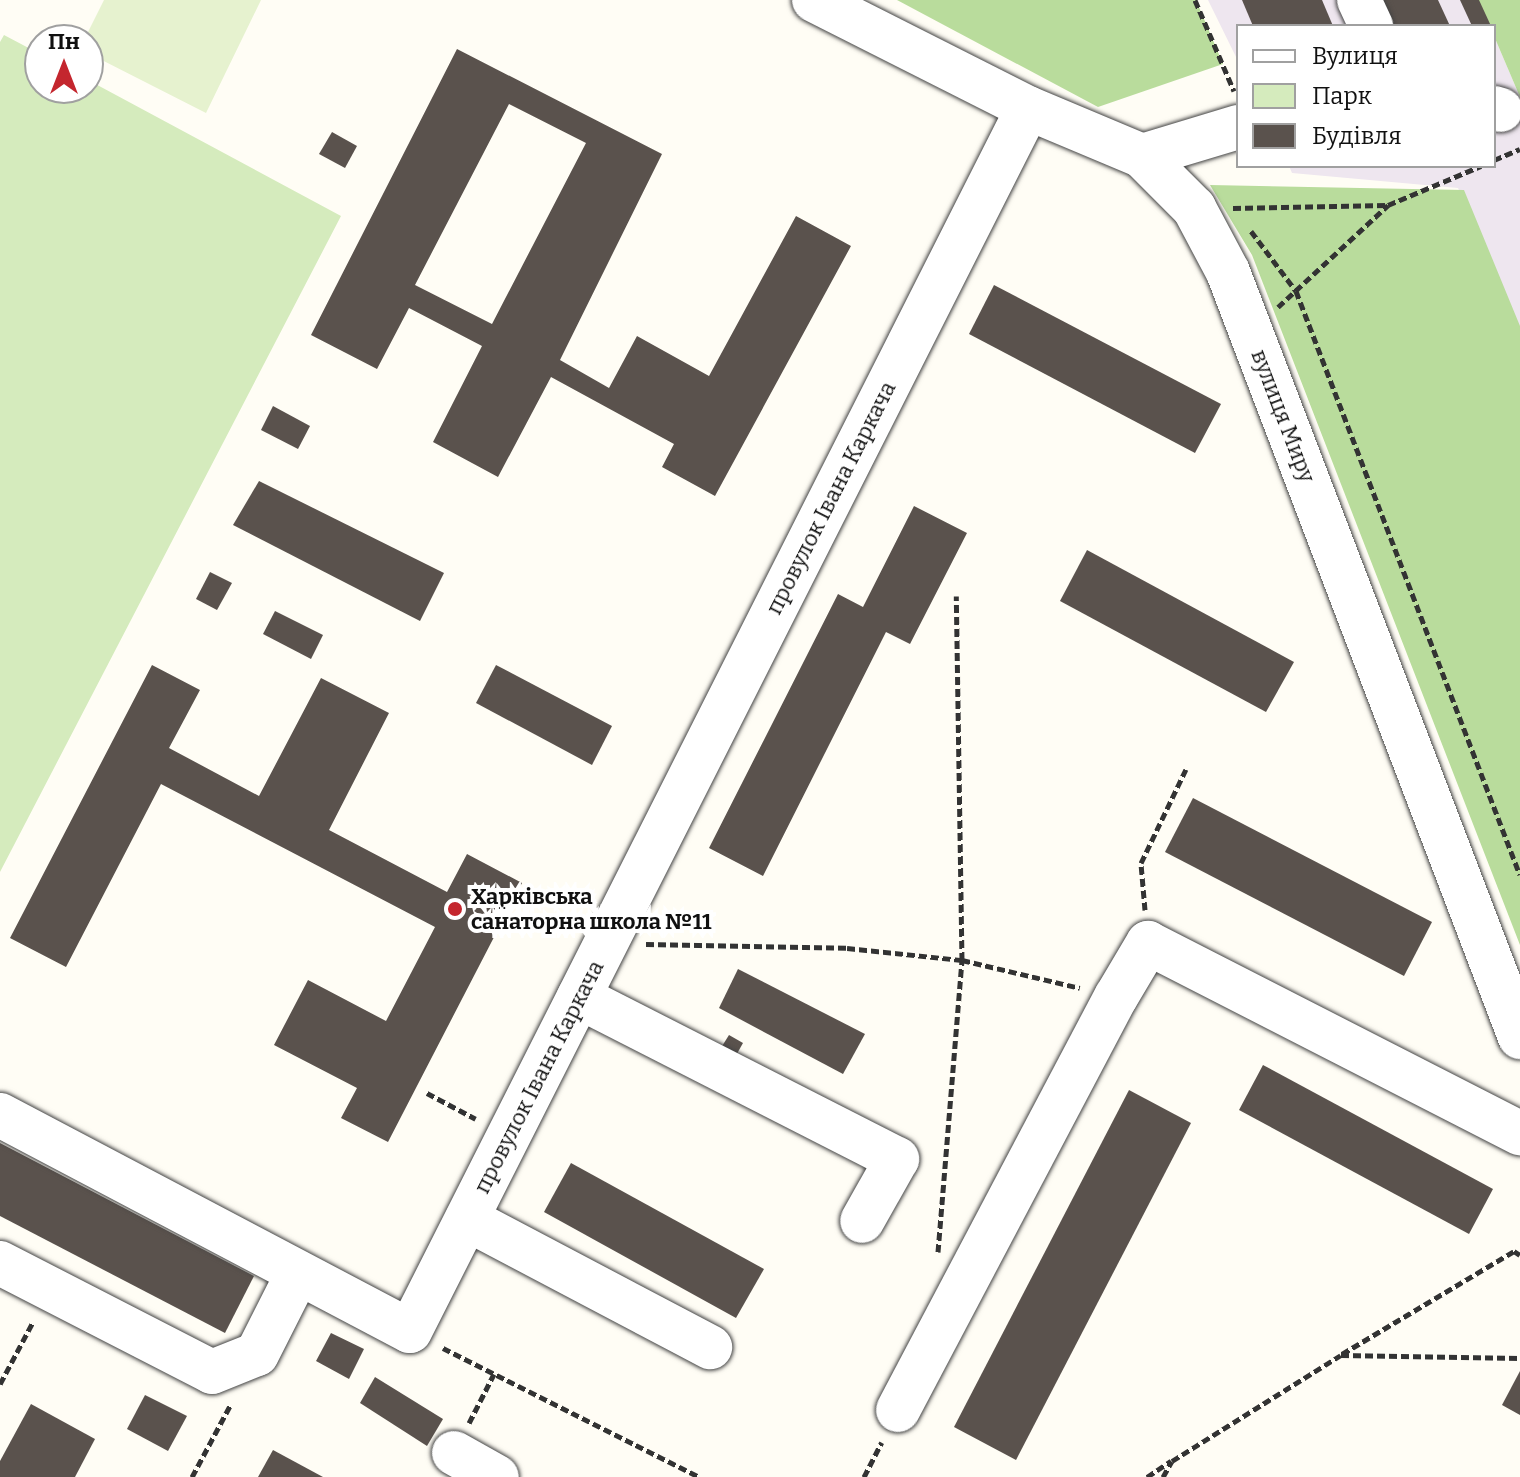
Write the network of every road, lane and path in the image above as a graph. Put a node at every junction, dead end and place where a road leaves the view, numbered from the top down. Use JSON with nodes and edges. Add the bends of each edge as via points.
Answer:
{"nodes":[{"id":1,"x":814,"y":0,"type":"edge"},
{"id":2,"x":1195,"y":0,"type":"edge"},
{"id":3,"x":1359,"y":0,"type":"edge"},
{"id":4,"x":1370,"y":24,"type":"edge"},
{"id":5,"x":1236,"y":94,"type":"edge"},
{"id":6,"x":1028,"y":108,"type":"junction"},
{"id":7,"x":1236,"y":128,"type":"edge"},
{"id":8,"x":1520,"y":149,"type":"edge"},
{"id":9,"x":1142,"y":156,"type":"junction"},
{"id":10,"x":1496,"y":159,"type":"edge"},
{"id":11,"x":1476,"y":168,"type":"edge"},
{"id":12,"x":1388,"y":205,"type":"junction"},
{"id":13,"x":1214,"y":208,"type":"junction"},
{"id":14,"x":1296,"y":291,"type":"junction"},
{"id":15,"x":1251,"y":332,"type":"junction"},
{"id":16,"x":956,"y":596,"type":"dead end"},
{"id":17,"x":1186,"y":769,"type":"dead end"},
{"id":18,"x":1520,"y":875,"type":"edge"},
{"id":19,"x":606,"y":943,"type":"junction"},
{"id":20,"x":1148,"y":943,"type":"junction"},
{"id":21,"x":962,"y":960,"type":"junction"},
{"id":22,"x":579,"y":997,"type":"junction"},
{"id":23,"x":1116,"y":997,"type":"junction"},
{"id":24,"x":1520,"y":1037,"type":"edge"},
{"id":25,"x":427,"y":1093,"type":"dead end"},
{"id":26,"x":0,"y":1115,"type":"edge"},
{"id":27,"x":510,"y":1133,"type":"junction"},
{"id":28,"x":1520,"y":1133,"type":"edge"},
{"id":29,"x":467,"y":1219,"type":"junction"},
{"id":30,"x":862,"y":1221,"type":"dead end"},
{"id":31,"x":937,"y":1255,"type":"dead end"},
{"id":32,"x":1520,"y":1255,"type":"edge"},
{"id":33,"x":0,"y":1263,"type":"edge"},
{"id":34,"x":298,"y":1273,"type":"junction"},
{"id":35,"x":50,"y":1288,"type":"junction"},
{"id":36,"x":410,"y":1331,"type":"junction"},
{"id":37,"x":710,"y":1347,"type":"dead end"},
{"id":38,"x":257,"y":1354,"type":"junction"},
{"id":39,"x":1341,"y":1355,"type":"junction"},
{"id":40,"x":1520,"y":1358,"type":"edge"},
{"id":41,"x":494,"y":1374,"type":"junction"},
{"id":42,"x":0,"y":1384,"type":"edge"},
{"id":43,"x":898,"y":1410,"type":"dead end"},
{"id":44,"x":454,"y":1453,"type":"joint"},
{"id":45,"x":1172,"y":1461,"type":"junction"},
{"id":46,"x":192,"y":1477,"type":"edge"},
{"id":47,"x":497,"y":1477,"type":"edge"},
{"id":48,"x":699,"y":1477,"type":"edge"},
{"id":49,"x":1147,"y":1477,"type":"edge"},
{"id":50,"x":1163,"y":1477,"type":"edge"}],
"edges":[{"from":1,"to":6,"type":"street","name":"вулиця Миру"},
{"from":2,"to":5,"type":"path"},
{"from":3,"to":4,"type":"street"},
{"from":6,"to":9,"type":"street","name":"вулиця Миру"},
{"from":6,"to":19,"type":"street","name":"провулок Івана Каркача"},
{"from":7,"to":9,"type":"street"},
{"from":8,"to":10,"type":"path"},
{"from":9,"to":13,"type":"street","name":"вулиця Миру"},
{"from":11,"to":12,"type":"path"},
{"from":12,"to":13,"type":"path"},
{"from":12,"to":14,"type":"path"},
{"from":13,"to":14,"type":"path"},
{"from":13,"to":15,"type":"street","name":"вулиця Миру","via":[[1228,272]]},
{"from":14,"to":15,"type":"path"},
{"from":14,"to":18,"type":"path"},
{"from":15,"to":24,"type":"street","name":"вулиця Миру"},
{"from":16,"to":21,"type":"path"},
{"from":17,"to":20,"type":"path","via":[[1141,863]]},
{"from":19,"to":21,"type":"path","via":[[847,948]]},
{"from":19,"to":22,"type":"street","name":"провулок Івана Каркача"},
{"from":20,"to":23,"type":"street"},
{"from":20,"to":28,"type":"street"},
{"from":21,"to":23,"type":"path"},
{"from":21,"to":31,"type":"path"},
{"from":22,"to":27,"type":"street","name":"провулок Івана Каркача"},
{"from":22,"to":30,"type":"street","via":[[897,1159]]},
{"from":23,"to":43,"type":"street"},
{"from":25,"to":27,"type":"path"},
{"from":26,"to":34,"type":"street"},
{"from":27,"to":29,"type":"street","name":"провулок Івана Каркача"},
{"from":29,"to":36,"type":"street","name":"провулок Івана Каркача"},
{"from":29,"to":37,"type":"street"},
{"from":32,"to":39,"type":"path","via":[[1514,1251]]},
{"from":33,"to":35,"type":"street"},
{"from":34,"to":36,"type":"street"},
{"from":34,"to":38,"type":"street"},
{"from":35,"to":38,"type":"street","via":[[212,1372]]},
{"from":35,"to":42,"type":"path"},
{"from":36,"to":41,"type":"path"},
{"from":38,"to":46,"type":"path"},
{"from":39,"to":40,"type":"path"},
{"from":39,"to":45,"type":"path"},
{"from":41,"to":44,"type":"path"},
{"from":41,"to":48,"type":"path"},
{"from":44,"to":47,"type":"street"},
{"from":45,"to":49,"type":"path"},
{"from":45,"to":50,"type":"path"}]}
